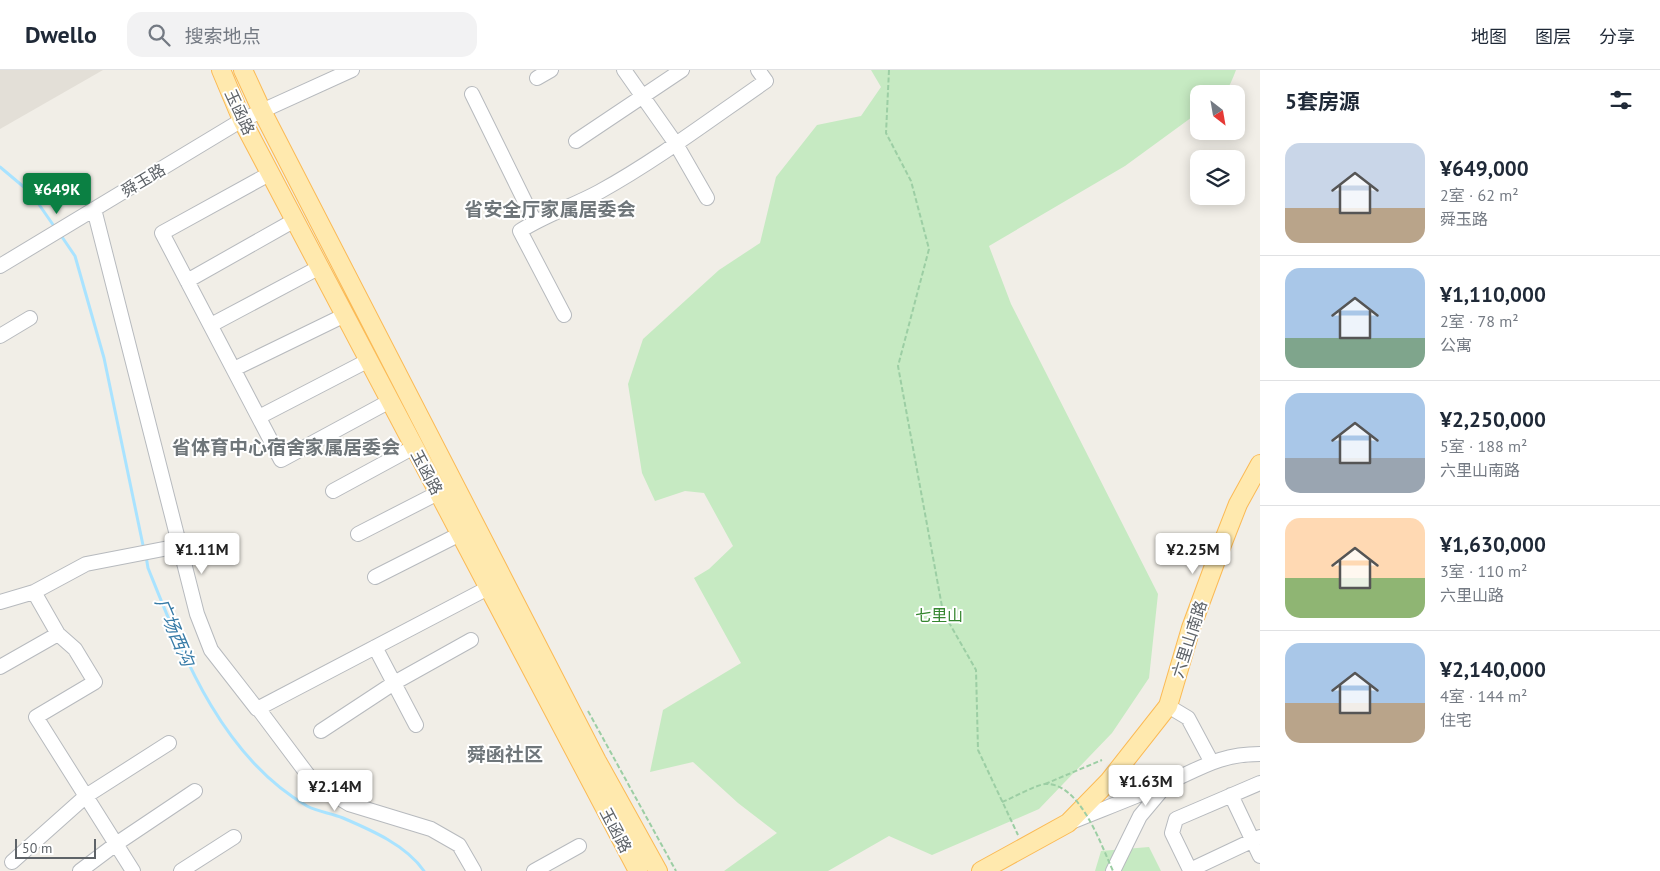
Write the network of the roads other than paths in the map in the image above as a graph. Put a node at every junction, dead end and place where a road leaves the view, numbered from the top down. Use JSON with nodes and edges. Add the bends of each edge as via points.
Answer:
{"nodes":[{"id":1,"x":221,"y":70,"type":"edge"},
{"id":2,"x":243,"y":70,"type":"edge"},
{"id":3,"x":352,"y":70,"type":"edge"},
{"id":4,"x":552,"y":70,"type":"edge"},
{"id":5,"x":624,"y":70,"type":"edge"},
{"id":6,"x":682,"y":70,"type":"edge"},
{"id":7,"x":758,"y":70,"type":"edge"},
{"id":8,"x":537,"y":78,"type":"dead end"},
{"id":9,"x":472,"y":94,"type":"dead end"},
{"id":10,"x":643,"y":98,"type":"junction"},
{"id":11,"x":261,"y":110,"type":"junction"},
{"id":12,"x":242,"y":120,"type":"junction"},
{"id":13,"x":576,"y":141,"type":"dead end"},
{"id":14,"x":676,"y":144,"type":"junction"},
{"id":15,"x":271,"y":173,"type":"junction"},
{"id":16,"x":706,"y":198,"type":"dead end"},
{"id":17,"x":94,"y":209,"type":"junction"},
{"id":18,"x":295,"y":220,"type":"junction"},
{"id":19,"x":535,"y":222,"type":"junction"},
{"id":20,"x":0,"y":266,"type":"edge"},
{"id":21,"x":320,"y":267,"type":"junction"},
{"id":22,"x":187,"y":281,"type":"junction"},
{"id":23,"x":345,"y":315,"type":"junction"},
{"id":24,"x":564,"y":315,"type":"dead end"},
{"id":25,"x":30,"y":318,"type":"dead end"},
{"id":26,"x":211,"y":326,"type":"junction"},
{"id":27,"x":0,"y":336,"type":"edge"},
{"id":28,"x":369,"y":360,"type":"junction"},
{"id":29,"x":234,"y":369,"type":"junction"},
{"id":30,"x":390,"y":401,"type":"junction"},
{"id":31,"x":259,"y":417,"type":"junction"},
{"id":32,"x":414,"y":447,"type":"junction"},
{"id":33,"x":1260,"y":464,"type":"edge"},
{"id":34,"x":334,"y":491,"type":"dead end"},
{"id":35,"x":438,"y":493,"type":"junction"},
{"id":36,"x":358,"y":534,"type":"dead end"},
{"id":37,"x":460,"y":534,"type":"junction"},
{"id":38,"x":180,"y":546,"type":"junction"},
{"id":39,"x":375,"y":577,"type":"dead end"},
{"id":40,"x":488,"y":588,"type":"junction"},
{"id":41,"x":34,"y":592,"type":"junction"},
{"id":42,"x":1,"y":599,"type":"edge"},
{"id":43,"x":58,"y":634,"type":"junction"},
{"id":44,"x":471,"y":640,"type":"dead end"},
{"id":45,"x":375,"y":647,"type":"junction"},
{"id":46,"x":0,"y":667,"type":"edge"},
{"id":47,"x":394,"y":683,"type":"junction"},
{"id":48,"x":1168,"y":706,"type":"junction"},
{"id":49,"x":260,"y":711,"type":"dead end"},
{"id":50,"x":416,"y":725,"type":"dead end"},
{"id":51,"x":321,"y":731,"type":"dead end"},
{"id":52,"x":169,"y":743,"type":"dead end"},
{"id":53,"x":1260,"y":754,"type":"edge"},
{"id":54,"x":1211,"y":761,"type":"junction"},
{"id":55,"x":1168,"y":783,"type":"junction"},
{"id":56,"x":1260,"y":783,"type":"edge"},
{"id":57,"x":195,"y":791,"type":"dead end"},
{"id":58,"x":86,"y":796,"type":"junction"},
{"id":59,"x":1231,"y":796,"type":"junction"},
{"id":60,"x":1068,"y":823,"type":"junction"},
{"id":61,"x":234,"y":837,"type":"dead end"},
{"id":62,"x":1256,"y":839,"type":"edge"},
{"id":63,"x":116,"y":844,"type":"junction"},
{"id":64,"x":579,"y":846,"type":"dead end"},
{"id":65,"x":1260,"y":856,"type":"edge"},
{"id":66,"x":12,"y":862,"type":"dead end"},
{"id":67,"x":1190,"y":870,"type":"edge"},
{"id":68,"x":80,"y":871,"type":"edge"},
{"id":69,"x":133,"y":871,"type":"edge"},
{"id":70,"x":181,"y":871,"type":"edge"},
{"id":71,"x":474,"y":871,"type":"edge"},
{"id":72,"x":534,"y":871,"type":"edge"},
{"id":73,"x":638,"y":871,"type":"edge"},
{"id":74,"x":658,"y":871,"type":"edge"},
{"id":75,"x":981,"y":871,"type":"edge"},
{"id":76,"x":1113,"y":871,"type":"edge"}],
"edges":[{"from":1,"to":12,"type":"main road","name":"玉函路"},
{"from":2,"to":11,"type":"main road","name":"玉函路"},
{"from":3,"to":11,"type":"street","name":"舜玉路"},
{"from":4,"to":8,"type":"street"},
{"from":5,"to":10,"type":"street"},
{"from":6,"to":10,"type":"street"},
{"from":7,"to":14,"type":"street","via":[[766,82]]},
{"from":9,"to":19,"type":"street"},
{"from":10,"to":13,"type":"street"},
{"from":10,"to":14,"type":"street"},
{"from":11,"to":12,"type":"street","name":"舜玉路"},
{"from":11,"to":74,"type":"main road","name":"玉函路","via":[[597,761]]},
{"from":12,"to":15,"type":"main road","name":"玉函路"},
{"from":12,"to":17,"type":"street","name":"舜玉路"},
{"from":14,"to":16,"type":"street"},
{"from":14,"to":19,"type":"street","via":[[599,192]]},
{"from":15,"to":18,"type":"main road","name":"玉函路"},
{"from":15,"to":22,"type":"street","via":[[162,234]]},
{"from":17,"to":20,"type":"street","name":"舜玉路"},
{"from":17,"to":38,"type":"street"},
{"from":18,"to":21,"type":"main road","name":"玉函路"},
{"from":18,"to":22,"type":"street"},
{"from":19,"to":24,"type":"street","via":[[520,231]]},
{"from":21,"to":23,"type":"main road","name":"玉函路"},
{"from":21,"to":26,"type":"street"},
{"from":22,"to":26,"type":"street"},
{"from":23,"to":28,"type":"main road","name":"玉函路"},
{"from":23,"to":29,"type":"street"},
{"from":25,"to":27,"type":"street"},
{"from":26,"to":29,"type":"street"},
{"from":28,"to":30,"type":"main road","name":"玉函路"},
{"from":28,"to":31,"type":"street"},
{"from":29,"to":31,"type":"street"},
{"from":30,"to":31,"type":"street","via":[[282,460]]},
{"from":30,"to":32,"type":"main road","name":"玉函路"},
{"from":32,"to":34,"type":"street"},
{"from":32,"to":35,"type":"main road","name":"玉函路"},
{"from":33,"to":48,"type":"main road","name":"六里山南路","via":[[1238,504],[1218,555],[1191,628]]},
{"from":35,"to":36,"type":"street"},
{"from":35,"to":37,"type":"main road","name":"玉函路"},
{"from":37,"to":39,"type":"street"},
{"from":37,"to":40,"type":"main road","name":"玉函路"},
{"from":38,"to":41,"type":"street","via":[[86,564]]},
{"from":38,"to":45,"type":"street","via":[[197,614],[211,650],[257,709]]},
{"from":40,"to":45,"type":"street"},
{"from":40,"to":73,"type":"main road","name":"玉函路"},
{"from":41,"to":42,"type":"street"},
{"from":41,"to":43,"type":"street"},
{"from":43,"to":46,"type":"street"},
{"from":43,"to":58,"type":"street","via":[[75,649],[94,682],[36,717]]},
{"from":44,"to":47,"type":"street"},
{"from":45,"to":47,"type":"street"},
{"from":47,"to":50,"type":"street"},
{"from":47,"to":51,"type":"street"},
{"from":48,"to":54,"type":"street","via":[[1188,718]]},
{"from":48,"to":60,"type":"main road","via":[[1109,782]]},
{"from":49,"to":71,"type":"street","via":[[314,783],[349,804],[431,830],[459,845]]},
{"from":52,"to":58,"type":"street"},
{"from":53,"to":54,"type":"street"},
{"from":54,"to":55,"type":"street"},
{"from":55,"to":60,"type":"street"},
{"from":55,"to":76,"type":"street","via":[[1140,816]]},
{"from":56,"to":59,"type":"street"},
{"from":57,"to":63,"type":"street"},
{"from":58,"to":63,"type":"street"},
{"from":58,"to":66,"type":"street"},
{"from":59,"to":62,"type":"street"},
{"from":59,"to":67,"type":"street","via":[[1176,819],[1172,833]]},
{"from":60,"to":75,"type":"main road"},
{"from":61,"to":70,"type":"street"},
{"from":62,"to":65,"type":"street"},
{"from":62,"to":67,"type":"street"},
{"from":63,"to":68,"type":"street"},
{"from":63,"to":69,"type":"street"},
{"from":64,"to":72,"type":"street"}]}
